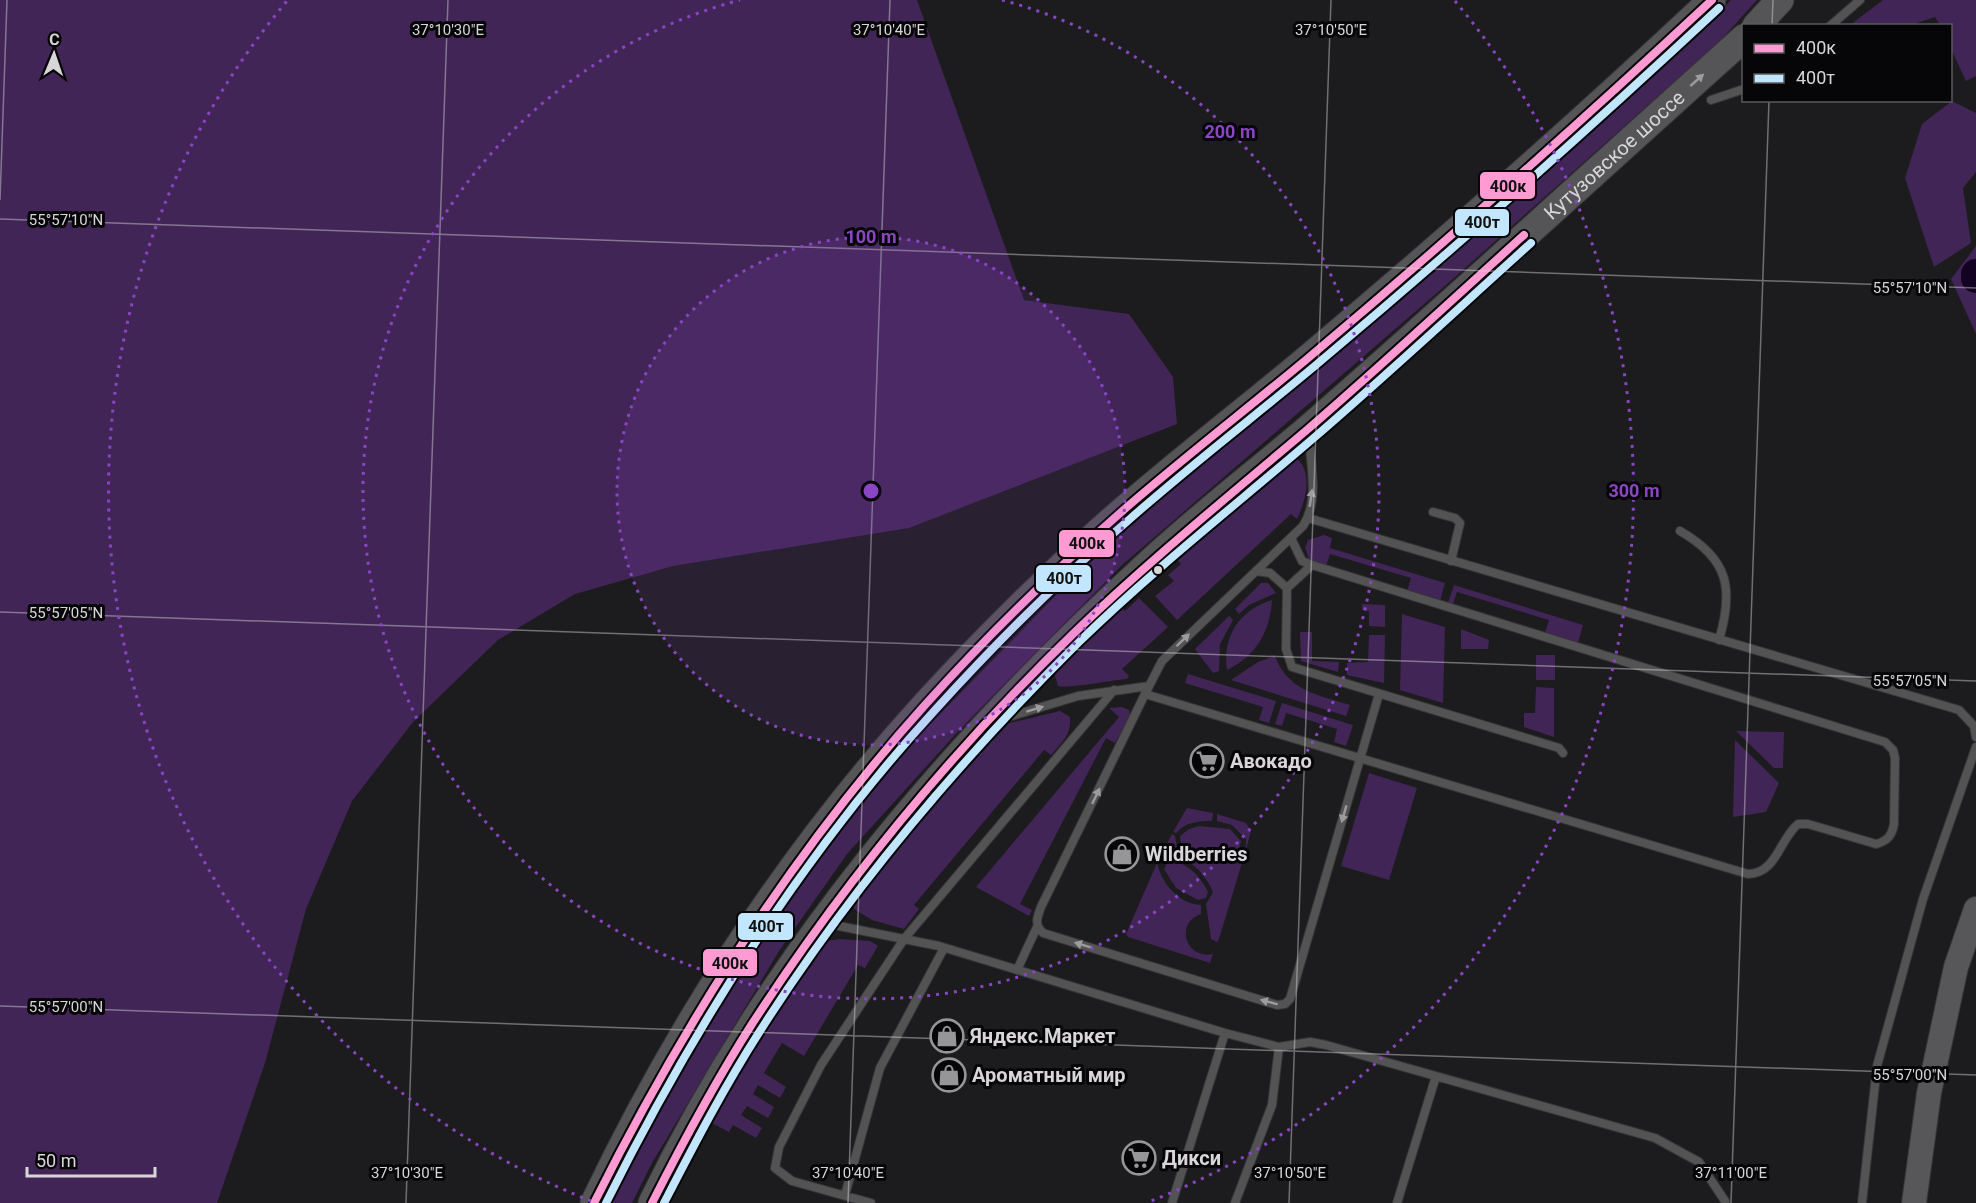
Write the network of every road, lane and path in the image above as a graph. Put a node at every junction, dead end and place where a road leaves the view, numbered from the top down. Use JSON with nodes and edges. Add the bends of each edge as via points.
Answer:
{"nodes":[{"id":1,"x":1712,"y":0,"type":"edge"},
{"id":2,"x":1780,"y":0,"type":"edge"},
{"id":3,"x":1860,"y":0,"type":"edge"},
{"id":4,"x":1758,"y":24,"type":"edge"},
{"id":5,"x":1832,"y":24,"type":"edge"},
{"id":6,"x":1742,"y":39,"type":"edge"},
{"id":7,"x":1742,"y":89,"type":"edge"},
{"id":8,"x":1711,"y":100,"type":"dead end"},
{"id":9,"x":1309,"y":428,"type":"junction"},
{"id":10,"x":1433,"y":512,"type":"dead end"},
{"id":11,"x":1308,"y":518,"type":"junction"},
{"id":12,"x":1680,"y":531,"type":"dead end"},
{"id":13,"x":1291,"y":538,"type":"junction"},
{"id":14,"x":1451,"y":561,"type":"junction"},
{"id":15,"x":1312,"y":565,"type":"junction"},
{"id":16,"x":1256,"y":571,"type":"junction"},
{"id":17,"x":1287,"y":588,"type":"junction"},
{"id":18,"x":1719,"y":640,"type":"junction"},
{"id":19,"x":1114,"y":690,"type":"junction"},
{"id":20,"x":1147,"y":690,"type":"junction"},
{"id":21,"x":1379,"y":694,"type":"junction"},
{"id":22,"x":980,"y":730,"type":"junction"},
{"id":23,"x":1976,"y":737,"type":"edge"},
{"id":24,"x":1976,"y":747,"type":"edge"},
{"id":25,"x":1563,"y":753,"type":"dead end"},
{"id":26,"x":1360,"y":758,"type":"junction"},
{"id":27,"x":1976,"y":909,"type":"edge"},
{"id":28,"x":820,"y":922,"type":"junction"},
{"id":29,"x":1037,"y":927,"type":"junction"},
{"id":30,"x":904,"y":939,"type":"junction"},
{"id":31,"x":944,"y":948,"type":"junction"},
{"id":32,"x":1017,"y":970,"type":"junction"},
{"id":33,"x":1225,"y":1033,"type":"junction"},
{"id":34,"x":1279,"y":1047,"type":"junction"},
{"id":35,"x":1436,"y":1076,"type":"junction"},
{"id":36,"x":845,"y":1195,"type":"junction"},
{"id":37,"x":1727,"y":1202,"type":"edge"},
{"id":38,"x":594,"y":1203,"type":"edge"},
{"id":39,"x":652,"y":1203,"type":"edge"},
{"id":40,"x":871,"y":1203,"type":"edge"},
{"id":41,"x":1172,"y":1203,"type":"edge"},
{"id":42,"x":1235,"y":1203,"type":"edge"},
{"id":43,"x":1397,"y":1203,"type":"edge"},
{"id":44,"x":1862,"y":1203,"type":"edge"},
{"id":45,"x":1914,"y":1203,"type":"edge"}],
"edges":[{"from":1,"to":38,"type":"main road","via":[[1315,352],[1104,528],[1009,618],[924,707],[818,836],[727,963],[638,1113]]},
{"from":2,"to":4,"type":"main road"},
{"from":3,"to":5,"type":"lane"},
{"from":9,"to":6,"type":"main road","name":"Кутузовское шоссе","one_way":true},
{"from":7,"to":8,"type":"lane"},
{"from":11,"to":9,"type":"lane","one_way":true,"via":[[1313,493]]},
{"from":9,"to":22,"type":"main road","name":"Кутузовское шоссе","via":[[1146,565]]},
{"from":10,"to":14,"type":"lane","via":[[1460,523]]},
{"from":11,"to":13,"type":"lane"},
{"from":11,"to":14,"type":"lane"},
{"from":12,"to":18,"type":"lane","via":[[1696,540],[1722,572],[1728,611]]},
{"from":13,"to":15,"type":"lane","via":[[1302,561]]},
{"from":13,"to":16,"type":"lane"},
{"from":14,"to":18,"type":"lane"},
{"from":15,"to":17,"type":"lane"},
{"from":15,"to":26,"type":"lane","via":[[1885,742],[1895,758],[1894,824],[1892,834],[1876,844],[1798,824],[1768,869],[1748,874]]},
{"from":16,"to":17,"type":"lane","via":[[1270,573]]},
{"from":20,"to":16,"type":"lane","one_way":true,"via":[[1162,661]]},
{"from":17,"to":21,"type":"lane","via":[[1286,649],[1292,667]]},
{"from":18,"to":23,"type":"lane","via":[[1959,710],[1974,726]]},
{"from":19,"to":20,"type":"lane"},
{"from":22,"to":19,"type":"lane","one_way":true,"via":[[1001,719],[1078,696]]},
{"from":19,"to":30,"type":"lane"},
{"from":20,"to":26,"type":"lane"},
{"from":29,"to":20,"type":"lane","one_way":true,"via":[[1041,907]]},
{"from":21,"to":25,"type":"lane","via":[[1559,748]]},
{"from":21,"to":26,"type":"lane"},
{"from":22,"to":28,"type":"main road","name":"Кутузовское шоссе"},
{"from":24,"to":44,"type":"lane","via":[[1923,899],[1877,1066]]},
{"from":26,"to":29,"type":"lane","one_way":true,"via":[[1290,999],[1285,1004],[1277,1005],[1043,933]]},
{"from":27,"to":45,"type":"main road","via":[[1956,967],[1918,1159]]},
{"from":28,"to":30,"type":"lane"},
{"from":28,"to":39,"type":"main road","name":"Кутузовское шоссе","via":[[706,1102]]},
{"from":29,"to":32,"type":"lane"},
{"from":30,"to":31,"type":"lane"},
{"from":30,"to":36,"type":"lane","via":[[821,1065],[779,1147],[775,1168],[792,1181]]},
{"from":31,"to":32,"type":"lane"},
{"from":31,"to":36,"type":"lane","via":[[880,1068]]},
{"from":32,"to":33,"type":"lane"},
{"from":33,"to":34,"type":"lane"},
{"from":33,"to":41,"type":"lane"},
{"from":34,"to":35,"type":"lane","via":[[1310,1042]]},
{"from":34,"to":42,"type":"lane","via":[[1272,1105]]},
{"from":35,"to":37,"type":"lane","via":[[1655,1138],[1699,1162]]},
{"from":35,"to":43,"type":"lane"},
{"from":36,"to":40,"type":"lane"}]}
